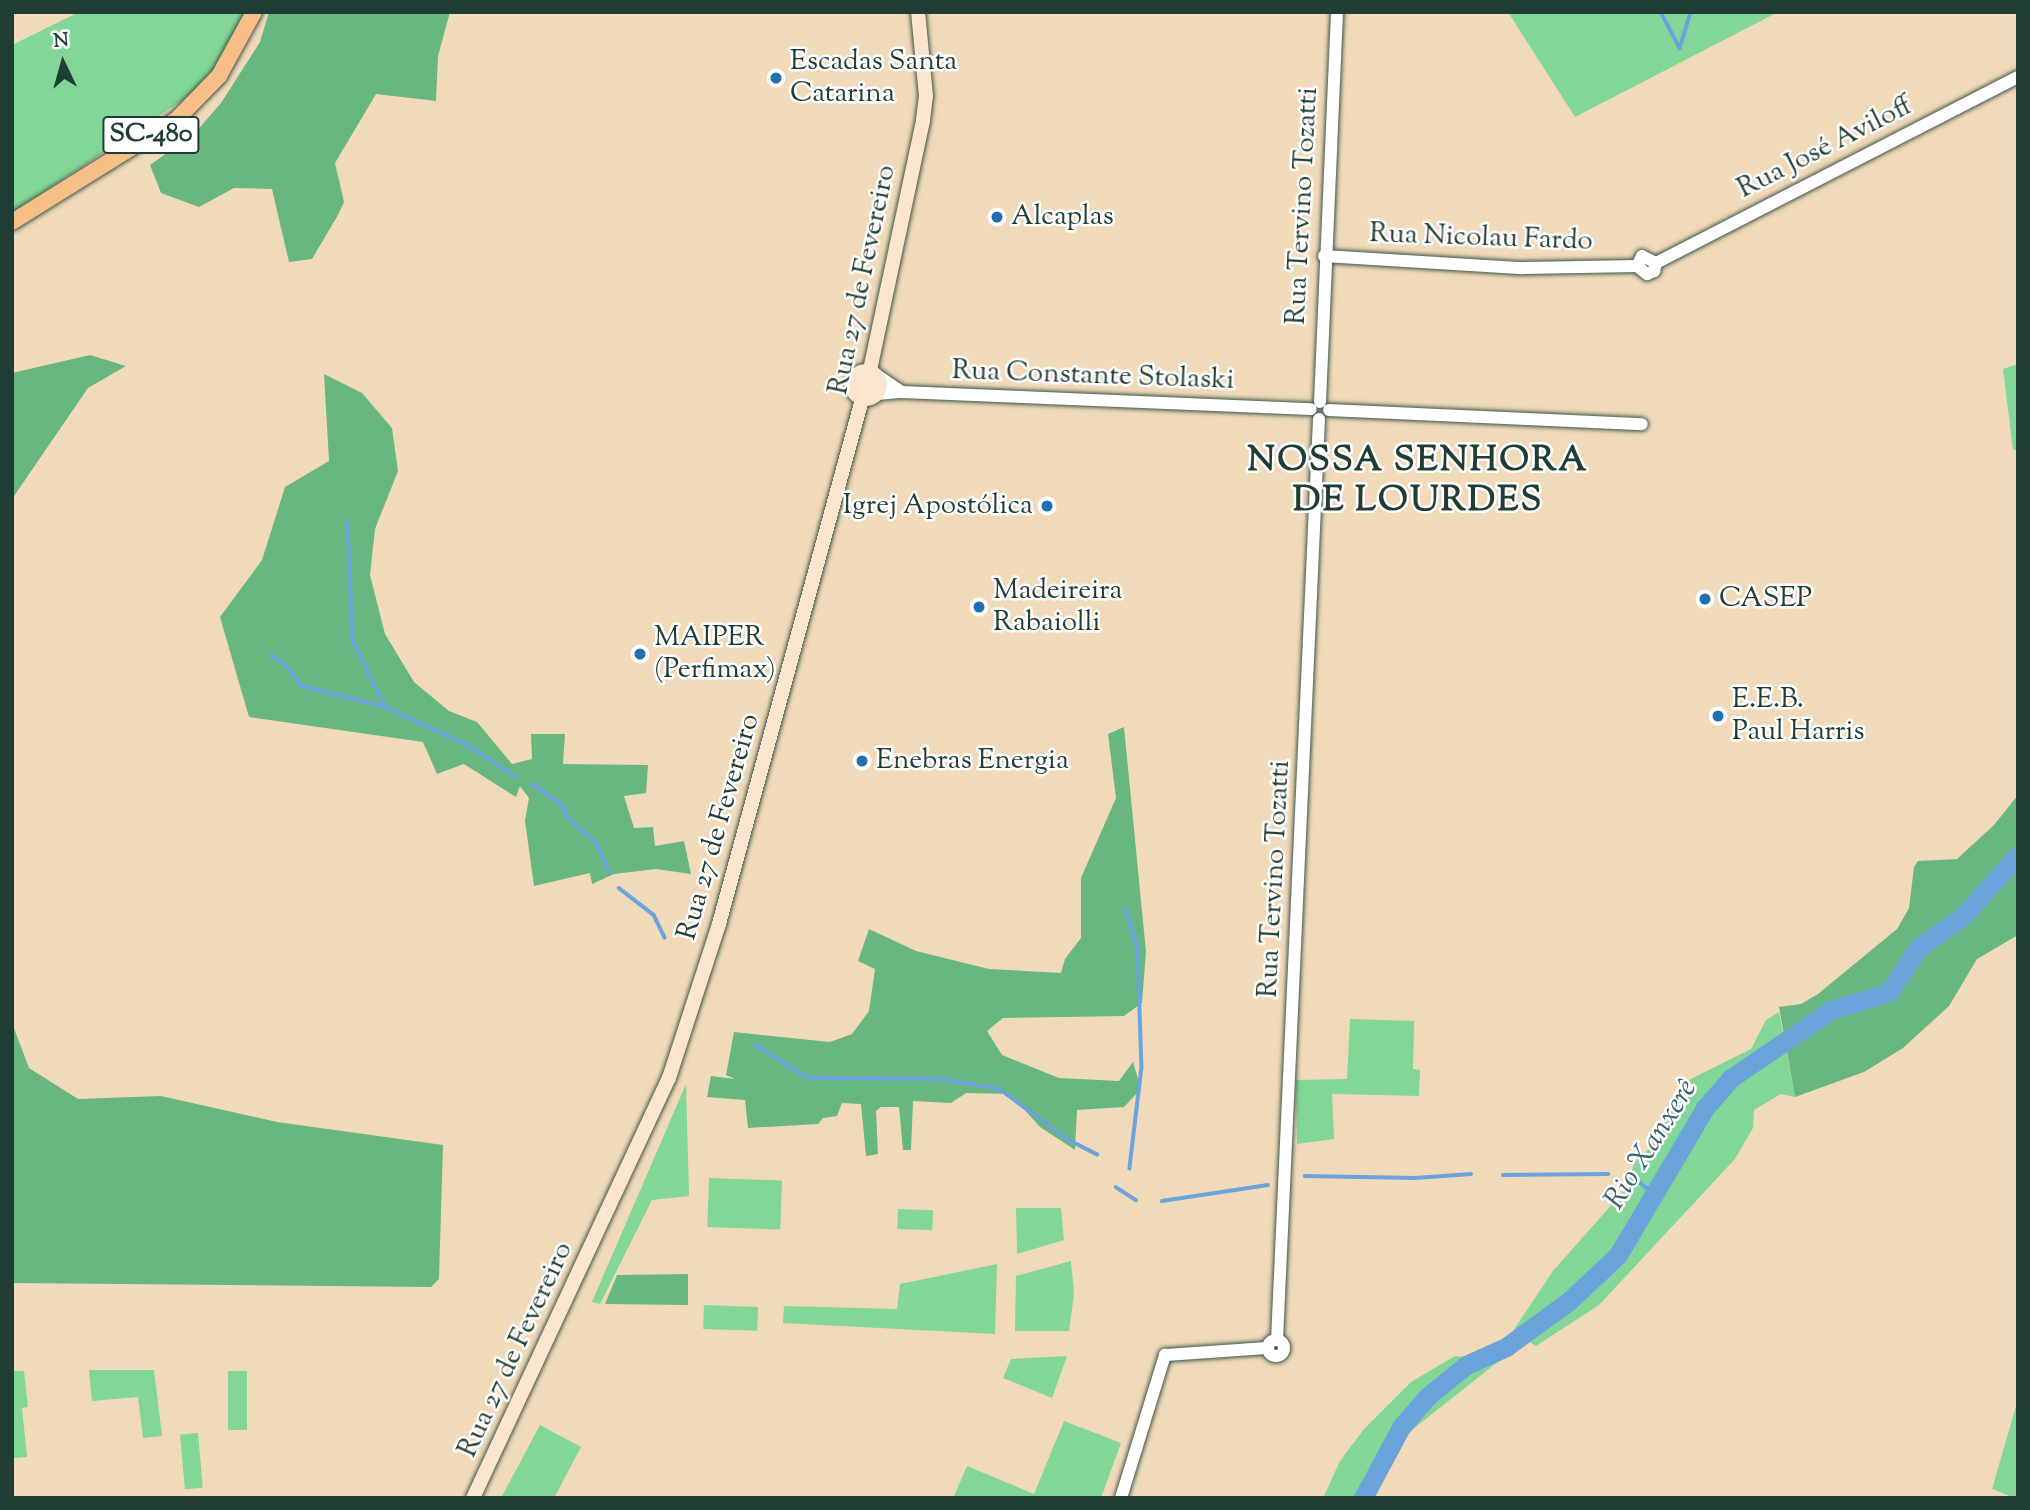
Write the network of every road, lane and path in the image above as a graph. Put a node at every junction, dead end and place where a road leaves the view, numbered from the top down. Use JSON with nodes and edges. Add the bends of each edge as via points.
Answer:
{"nodes":[{"id":1,"x":254,"y":12,"type":"edge"},
{"id":2,"x":918,"y":12,"type":"edge"},
{"id":3,"x":1337,"y":12,"type":"edge"},
{"id":4,"x":2018,"y":77,"type":"edge"},
{"id":5,"x":12,"y":222,"type":"edge"},
{"id":6,"x":1324,"y":256,"type":"junction"},
{"id":7,"x":1637,"y":266,"type":"joint"},
{"id":8,"x":874,"y":373,"type":"junction"},
{"id":9,"x":902,"y":392,"type":"junction"},
{"id":10,"x":870,"y":396,"type":"junction"},
{"id":11,"x":1320,"y":410,"type":"junction"},
{"id":12,"x":1642,"y":424,"type":"dead end"},
{"id":13,"x":473,"y":1498,"type":"edge"},
{"id":14,"x":1121,"y":1498,"type":"edge"}],
"edges":[{"from":1,"to":5,"type":"main road","number":"SC-480","via":[[219,76],[176,120]]},
{"from":2,"to":8,"type":"main road","name":"Rua 27 de Fevereiro","via":[[926,96]]},
{"from":3,"to":6,"type":"street","name":"Rua Tervino Tozatti"},
{"from":4,"to":7,"type":"street","name":"Rua José Aviloff","via":[[1656,263],[1642,256]]},
{"from":6,"to":7,"type":"street","name":"Rua Nicolau Fardo","via":[[1522,268]]},
{"from":6,"to":11,"type":"street","name":"Rua Tervino Tozatti"},
{"from":8,"to":9,"type":"street"},
{"from":8,"to":10,"type":"main road","name":"Rua 27 de Fevereiro"},
{"from":9,"to":10,"type":"street","name":"Rua Constante Stolaski"},
{"from":9,"to":11,"type":"street","name":"Rua Constante Stolaski"},
{"from":10,"to":13,"type":"main road","name":"Rua 27 de Fevereiro","via":[[719,925],[669,1078]]},
{"from":11,"to":12,"type":"street","name":"Rua Constante Stolaski"},
{"from":11,"to":14,"type":"street","name":"Rua Tervino Tozatti","via":[[1273,1344],[1165,1355]]}]}
